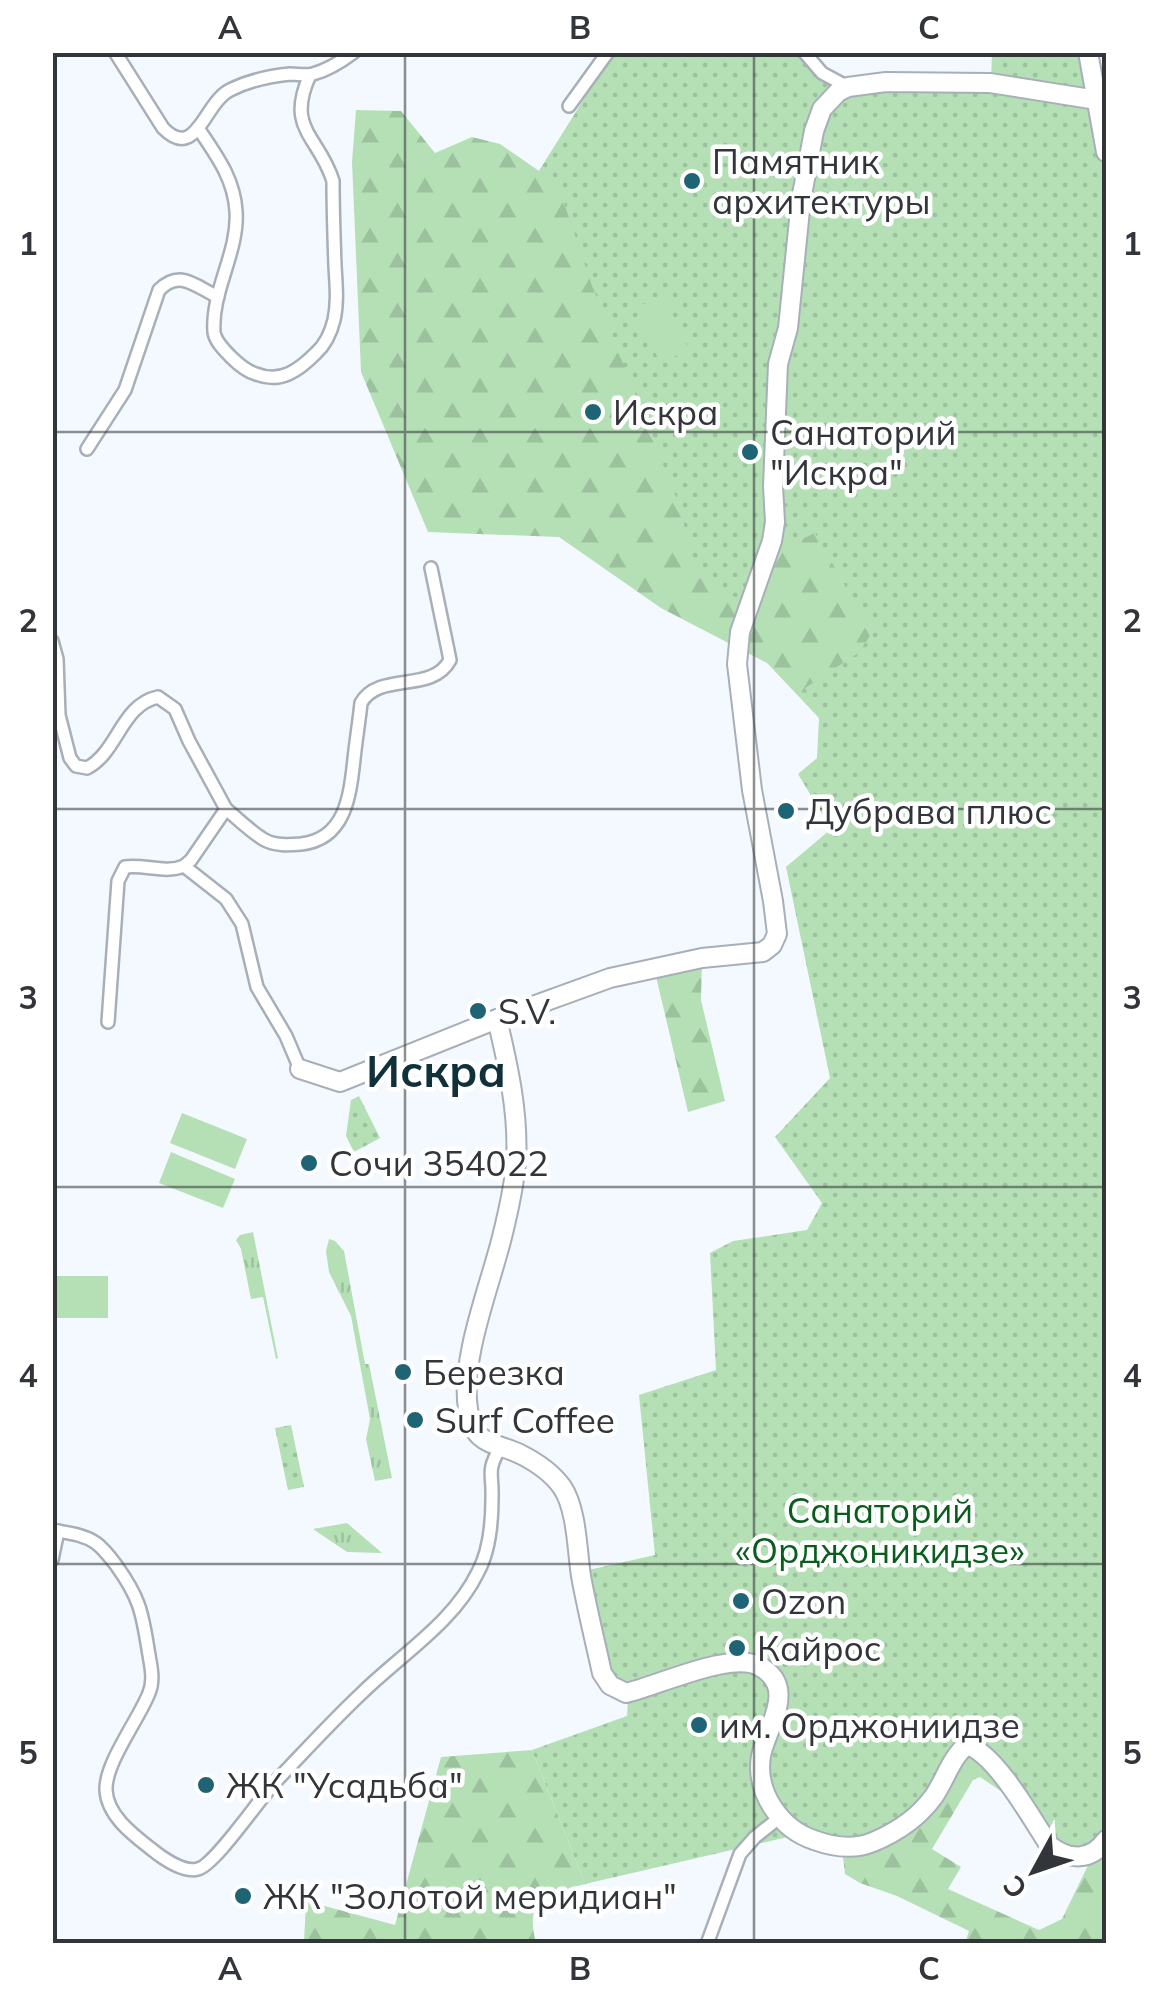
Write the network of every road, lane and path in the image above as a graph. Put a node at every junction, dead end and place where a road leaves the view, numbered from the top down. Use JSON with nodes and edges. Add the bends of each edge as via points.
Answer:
{"nodes":[{"id":1,"x":114,"y":52,"type":"edge"},
{"id":2,"x":354,"y":52,"type":"edge"},
{"id":3,"x":608,"y":52,"type":"edge"},
{"id":4,"x":804,"y":52,"type":"edge"},
{"id":5,"x":1088,"y":52,"type":"edge"},
{"id":6,"x":310,"y":75,"type":"junction"},
{"id":7,"x":848,"y":87,"type":"junction"},
{"id":8,"x":1097,"y":100,"type":"junction"},
{"id":9,"x":569,"y":106,"type":"dead end"},
{"id":10,"x":198,"y":128,"type":"junction"},
{"id":11,"x":1106,"y":152,"type":"edge"},
{"id":12,"x":218,"y":297,"type":"junction"},
{"id":13,"x":87,"y":449,"type":"dead end"},
{"id":14,"x":431,"y":568,"type":"dead end"},
{"id":15,"x":52,"y":642,"type":"edge"},
{"id":16,"x":56,"y":712,"type":"edge"},
{"id":17,"x":226,"y":809,"type":"junction"},
{"id":18,"x":184,"y":866,"type":"junction"},
{"id":19,"x":497,"y":1019,"type":"junction"},
{"id":20,"x":108,"y":1022,"type":"dead end"},
{"id":21,"x":300,"y":1070,"type":"joint"},
{"id":22,"x":500,"y":1448,"type":"junction"},
{"id":23,"x":55,"y":1530,"type":"edge"},
{"id":24,"x":52,"y":1560,"type":"edge"},
{"id":25,"x":779,"y":1818,"type":"junction"},
{"id":26,"x":1106,"y":1840,"type":"edge"},
{"id":27,"x":707,"y":1944,"type":"edge"}],
"edges":[{"from":1,"to":10,"type":"street","via":[[171,136],[186,139]]},
{"from":2,"to":6,"type":"street"},
{"from":3,"to":9,"type":"street"},
{"from":4,"to":7,"type":"street","via":[[822,73]]},
{"from":5,"to":8,"type":"street"},
{"from":6,"to":10,"type":"street","via":[[266,78],[230,90]]},
{"from":6,"to":12,"type":"street","via":[[302,92],[303,125],[332,181],[336,307],[329,336],[300,369],[274,378],[256,375],[214,335]]},
{"from":7,"to":8,"type":"street","via":[[990,83]]},
{"from":7,"to":19,"type":"street","via":[[822,109],[814,131],[777,378],[775,522],[738,651],[748,766],[777,934],[763,952],[610,978]]},
{"from":8,"to":11,"type":"street"},
{"from":10,"to":12,"type":"street","via":[[226,169],[236,206]]},
{"from":12,"to":13,"type":"street","via":[[179,278],[158,290],[125,390]]},
{"from":14,"to":17,"type":"street","via":[[450,660],[432,677],[378,688],[363,698],[350,798],[333,830],[304,844],[274,844]]},
{"from":15,"to":16,"type":"street","via":[[58,659]]},
{"from":16,"to":17,"type":"street","via":[[70,758],[86,768],[98,762],[141,703],[158,697],[175,709]]},
{"from":17,"to":18,"type":"street"},
{"from":18,"to":20,"type":"street","via":[[131,866],[121,873]]},
{"from":18,"to":21,"type":"street","via":[[226,899],[242,924],[258,987]]},
{"from":19,"to":21,"type":"street","via":[[340,1082]]},
{"from":19,"to":22,"type":"street","via":[[509,1070],[516,1159],[477,1328],[467,1405],[478,1436]]},
{"from":22,"to":23,"type":"street","via":[[490,1476],[489,1535],[464,1597],[350,1704],[197,1870],[153,1850],[111,1810],[108,1772],[152,1684],[141,1608],[106,1551]]},
{"from":22,"to":25,"type":"street","via":[[552,1474],[565,1492],[602,1673],[610,1685],[626,1693],[744,1662],[769,1674],[778,1704],[761,1770]]},
{"from":23,"to":24,"type":"street"},
{"from":25,"to":26,"type":"street","via":[[796,1834],[829,1845],[868,1844],[916,1816],[967,1745],[1003,1777],[1060,1854],[1094,1854]]},
{"from":25,"to":27,"type":"street","via":[[740,1854]]}]}
